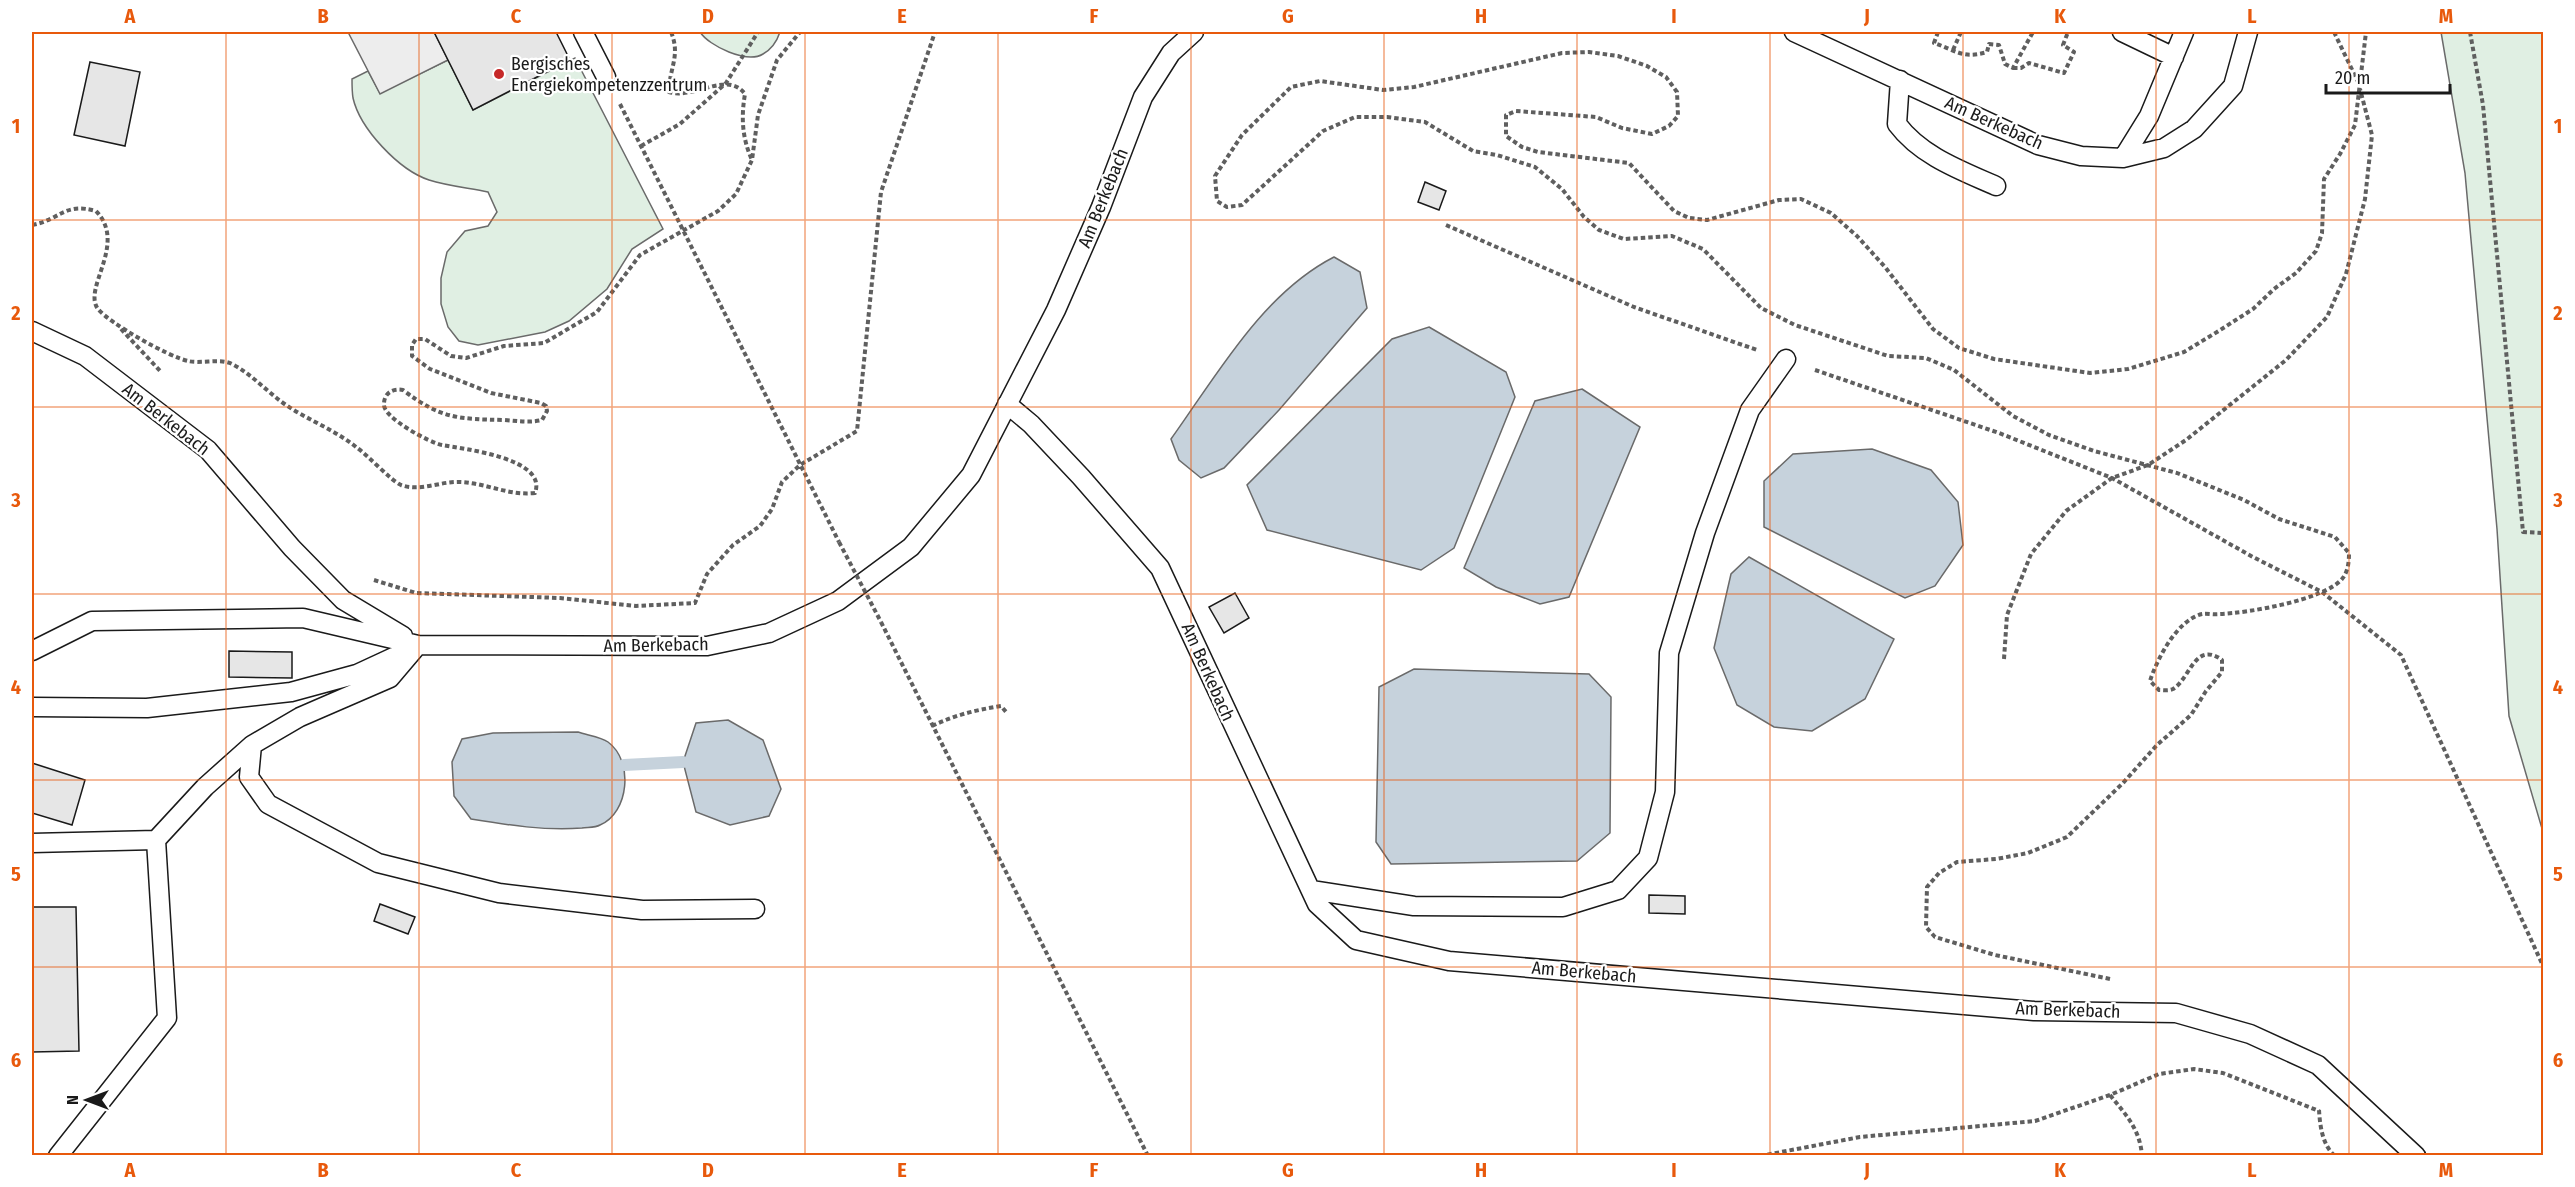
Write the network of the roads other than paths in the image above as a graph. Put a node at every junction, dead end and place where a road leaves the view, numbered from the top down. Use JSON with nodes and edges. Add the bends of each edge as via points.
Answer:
{"nodes":[{"id":1,"x":583,"y":32,"type":"edge"},
{"id":2,"x":1194,"y":32,"type":"edge"},
{"id":3,"x":1794,"y":32,"type":"edge"},
{"id":4,"x":2122,"y":32,"type":"edge"},
{"id":5,"x":2184,"y":32,"type":"edge"},
{"id":6,"x":2248,"y":32,"type":"edge"},
{"id":7,"x":2174,"y":57,"type":"junction"},
{"id":8,"x":606,"y":76,"type":"road end"},
{"id":9,"x":1900,"y":80,"type":"junction"},
{"id":10,"x":2123,"y":158,"type":"junction"},
{"id":11,"x":1996,"y":186,"type":"dead end"},
{"id":12,"x":32,"y":331,"type":"edge"},
{"id":13,"x":1786,"y":359,"type":"road end"},
{"id":14,"x":1007,"y":404,"type":"junction"},
{"id":15,"x":418,"y":645,"type":"junction"},
{"id":16,"x":32,"y":651,"type":"edge"},
{"id":17,"x":32,"y":707,"type":"edge"},
{"id":18,"x":252,"y":745,"type":"junction"},
{"id":19,"x":156,"y":840,"type":"junction"},
{"id":20,"x":32,"y":843,"type":"edge"},
{"id":21,"x":1311,"y":890,"type":"junction"},
{"id":22,"x":755,"y":909,"type":"dead end"},
{"id":23,"x":58,"y":1155,"type":"edge"},
{"id":24,"x":2416,"y":1155,"type":"edge"}],
"edges":[{"from":1,"to":8,"type":"lane"},
{"from":2,"to":14,"type":"lane","name":"Am Berkebach","via":[[1171,52],[1143,98],[1097,218],[1056,310]]},
{"from":3,"to":9,"type":"lane","name":"Am Berkebach"},
{"from":4,"to":7,"type":"lane"},
{"from":5,"to":7,"type":"lane"},
{"from":6,"to":10,"type":"lane","name":"Am Berkebach","via":[[2233,86],[2194,129],[2164,148]]},
{"from":7,"to":10,"type":"lane","via":[[2149,116]]},
{"from":9,"to":10,"type":"lane","name":"Am Berkebach","via":[[2038,145],[2081,156]]},
{"from":9,"to":11,"type":"lane","via":[[1897,124],[1908,140],[1950,166]]},
{"from":12,"to":15,"type":"lane","name":"Am Berkebach","via":[[85,356],[208,450],[292,548],[343,600]]},
{"from":13,"to":21,"type":"lane","via":[[1750,410],[1705,533],[1669,653],[1665,792],[1648,858],[1618,890],[1563,907],[1414,906]]},
{"from":14,"to":15,"type":"lane","name":"Am Berkebach","via":[[971,476],[911,547],[838,601],[769,633],[707,646]]},
{"from":14,"to":21,"type":"lane","name":"Am Berkebach","via":[[1081,477],[1160,568]]},
{"from":15,"to":16,"type":"lane","name":"Am Berkebach","via":[[303,618],[273,618],[92,621]]},
{"from":15,"to":17,"type":"lane","via":[[357,674],[291,692],[147,708]]},
{"from":15,"to":18,"type":"lane","via":[[390,678],[300,717]]},
{"from":18,"to":19,"type":"lane","via":[[205,787]]},
{"from":18,"to":22,"type":"lane","via":[[249,777],[268,804],[378,862],[499,894],[642,910]]},
{"from":19,"to":20,"type":"lane"},
{"from":19,"to":23,"type":"lane","via":[[167,1018]]},
{"from":21,"to":24,"type":"lane","name":"Am Berkebach","via":[[1317,903],[1356,940],[1449,961],[2034,1011],[2176,1012],[2250,1034],[2318,1065]]}]}
